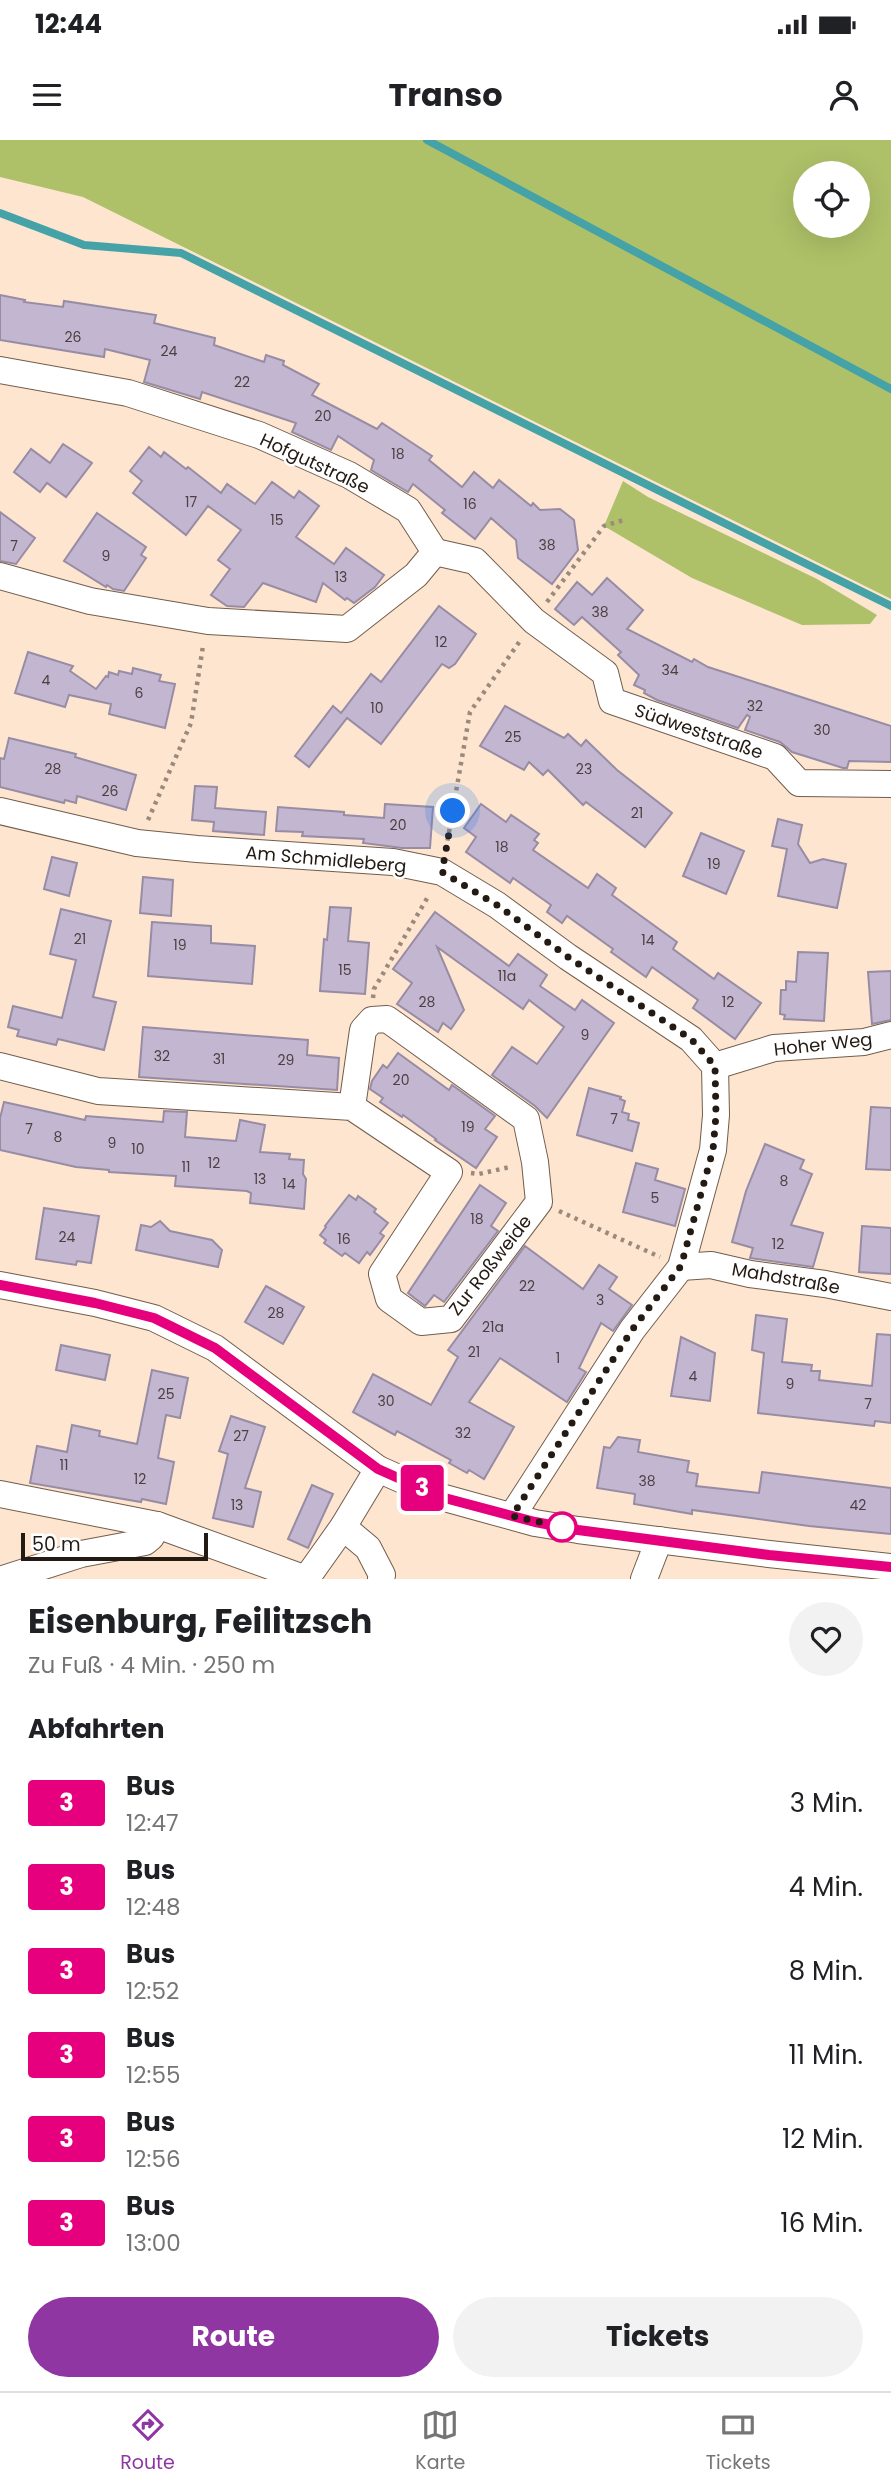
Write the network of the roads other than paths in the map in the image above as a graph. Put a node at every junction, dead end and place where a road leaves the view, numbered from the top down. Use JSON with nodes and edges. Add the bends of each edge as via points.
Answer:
{"nodes":[{"id":1,"x":0,"y":370,"type":"edge"},
{"id":2,"x":435,"y":552,"type":"junction"},
{"id":3,"x":0,"y":576,"type":"edge"},
{"id":4,"x":891,"y":784,"type":"edge"},
{"id":5,"x":0,"y":811,"type":"edge"},
{"id":6,"x":891,"y":1035,"type":"edge"},
{"id":7,"x":0,"y":1066,"type":"edge"},
{"id":8,"x":715,"y":1066,"type":"junction"},
{"id":9,"x":352,"y":1107,"type":"junction"},
{"id":10,"x":681,"y":1266,"type":"junction"},
{"id":11,"x":0,"y":1285,"type":"edge"},
{"id":12,"x":891,"y":1297,"type":"edge"},
{"id":13,"x":378,"y":1469,"type":"junction"},
{"id":14,"x":0,"y":1494,"type":"edge"},
{"id":15,"x":512,"y":1516,"type":"junction"},
{"id":16,"x":156,"y":1525,"type":"junction"},
{"id":17,"x":343,"y":1527,"type":"junction"},
{"id":18,"x":659,"y":1540,"type":"junction"},
{"id":19,"x":882,"y":1571,"type":"edge"},
{"id":20,"x":3,"y":1579,"type":"edge"},
{"id":21,"x":306,"y":1579,"type":"edge"},
{"id":22,"x":381,"y":1579,"type":"edge"},
{"id":23,"x":644,"y":1579,"type":"edge"}],
"edges":[{"from":1,"to":2,"type":"street","name":"Hofgutstraße","via":[[128,393],[258,435],[349,475],[408,510]]},
{"from":2,"to":3,"type":"street","via":[[416,575],[347,629],[208,621],[90,601]]},
{"from":2,"to":4,"type":"street","name":"Südweststraße","via":[[475,561],[534,621],[605,673],[612,701],[775,757],[799,783]]},
{"from":5,"to":8,"type":"street","name":"Am Schmidleberg","via":[[137,843],[393,862],[442,872],[691,1039]]},
{"from":6,"to":8,"type":"street","name":"Hoher Weg","via":[[863,1042],[774,1048]]},
{"from":7,"to":9,"type":"street","via":[[98,1091]]},
{"from":8,"to":10,"type":"street","via":[[713,1150]]},
{"from":9,"to":9,"type":"street","name":"Zur Roßweide","via":[[363,1030],[372,1020],[387,1019],[526,1119],[539,1202],[451,1320],[421,1322],[389,1299],[382,1274],[449,1172]]},
{"from":10,"to":12,"type":"street","name":"Mahdstraße","via":[[711,1265]]},
{"from":10,"to":15,"type":"street","via":[[632,1330]]},
{"from":11,"to":13,"type":"street","via":[[154,1318],[215,1348]]},
{"from":13,"to":15,"type":"street","via":[[441,1497]]},
{"from":13,"to":17,"type":"street"},
{"from":14,"to":16,"type":"street"},
{"from":15,"to":18,"type":"street"},
{"from":16,"to":20,"type":"street","via":[[145,1542],[81,1554]]},
{"from":16,"to":21,"type":"street"},
{"from":17,"to":21,"type":"street"},
{"from":17,"to":22,"type":"street","via":[[368,1548]]},
{"from":18,"to":19,"type":"street"},
{"from":18,"to":23,"type":"street"}]}
